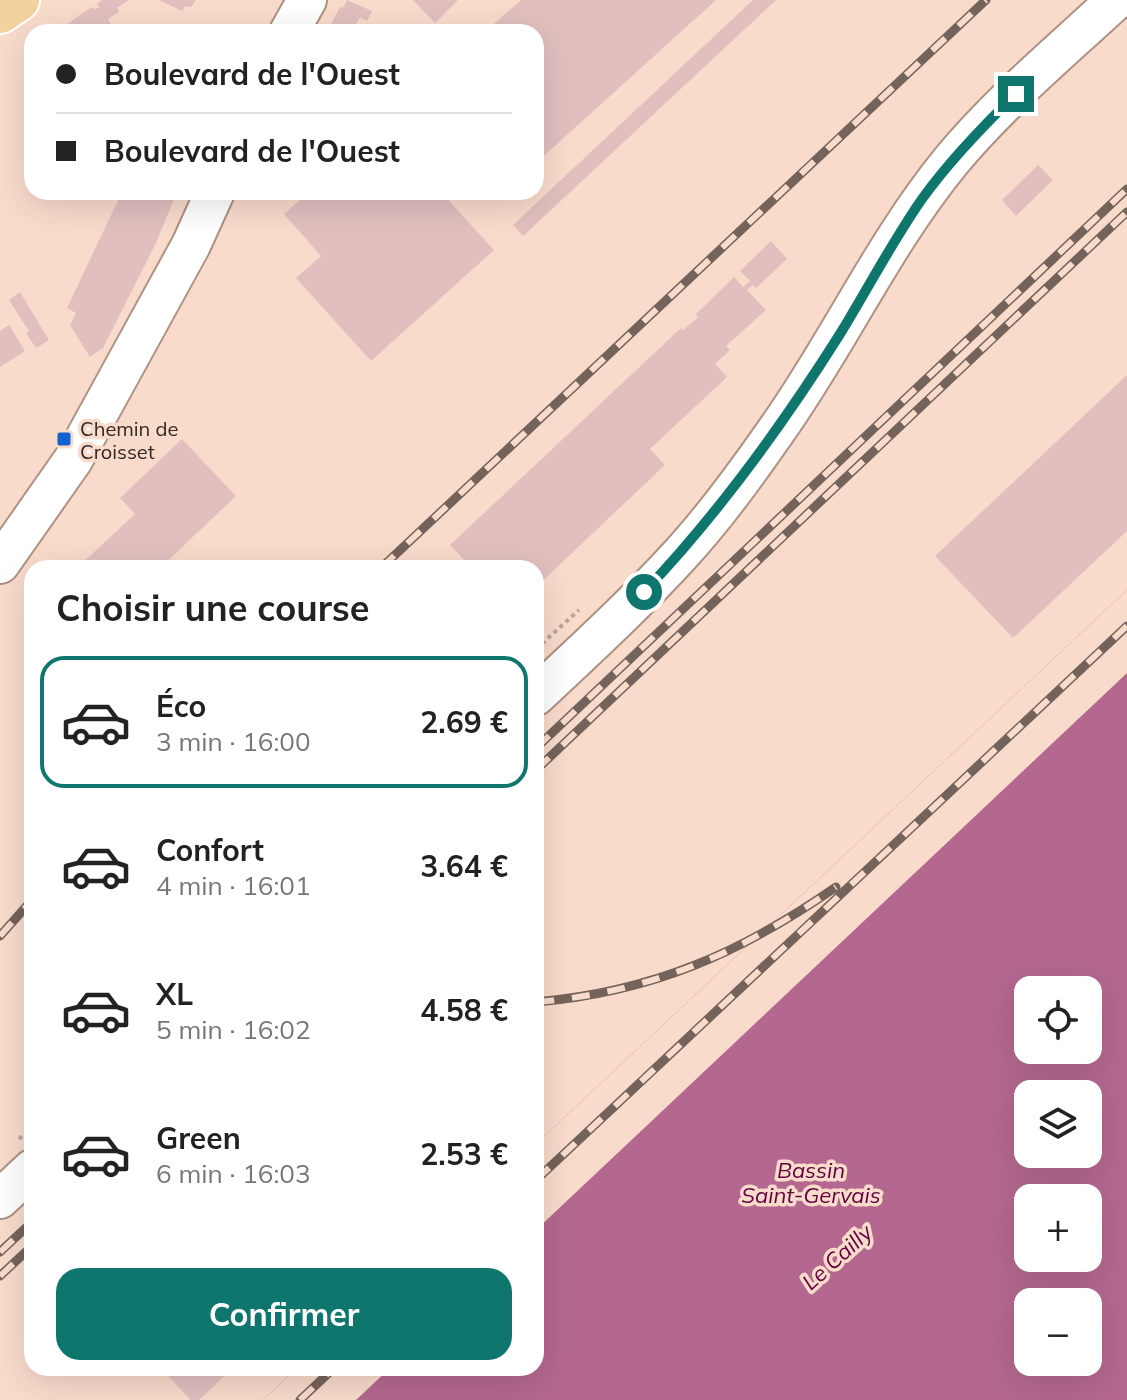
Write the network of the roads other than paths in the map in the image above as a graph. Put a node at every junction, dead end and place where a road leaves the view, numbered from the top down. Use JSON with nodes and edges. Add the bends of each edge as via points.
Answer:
{"nodes":[{"id":1,"x":18,"y":0,"type":"edge"},
{"id":2,"x":307,"y":0,"type":"edge"},
{"id":3,"x":1116,"y":0,"type":"edge"},
{"id":4,"x":0,"y":12,"type":"edge"},
{"id":5,"x":294,"y":24,"type":"edge"},
{"id":6,"x":211,"y":200,"type":"edge"},
{"id":7,"x":0,"y":564,"type":"edge"},
{"id":8,"x":544,"y":688,"type":"edge"},
{"id":9,"x":24,"y":1176,"type":"edge"},
{"id":10,"x":0,"y":1199,"type":"edge"}],
"edges":[{"from":1,"to":4,"type":"main road"},
{"from":2,"to":5,"type":"main road"},
{"from":3,"to":8,"type":"main road","via":[[952,160],[777,429],[714,514],[644,592]]},
{"from":6,"to":7,"type":"main road","via":[[73,460]]},
{"from":9,"to":10,"type":"main road"}]}
